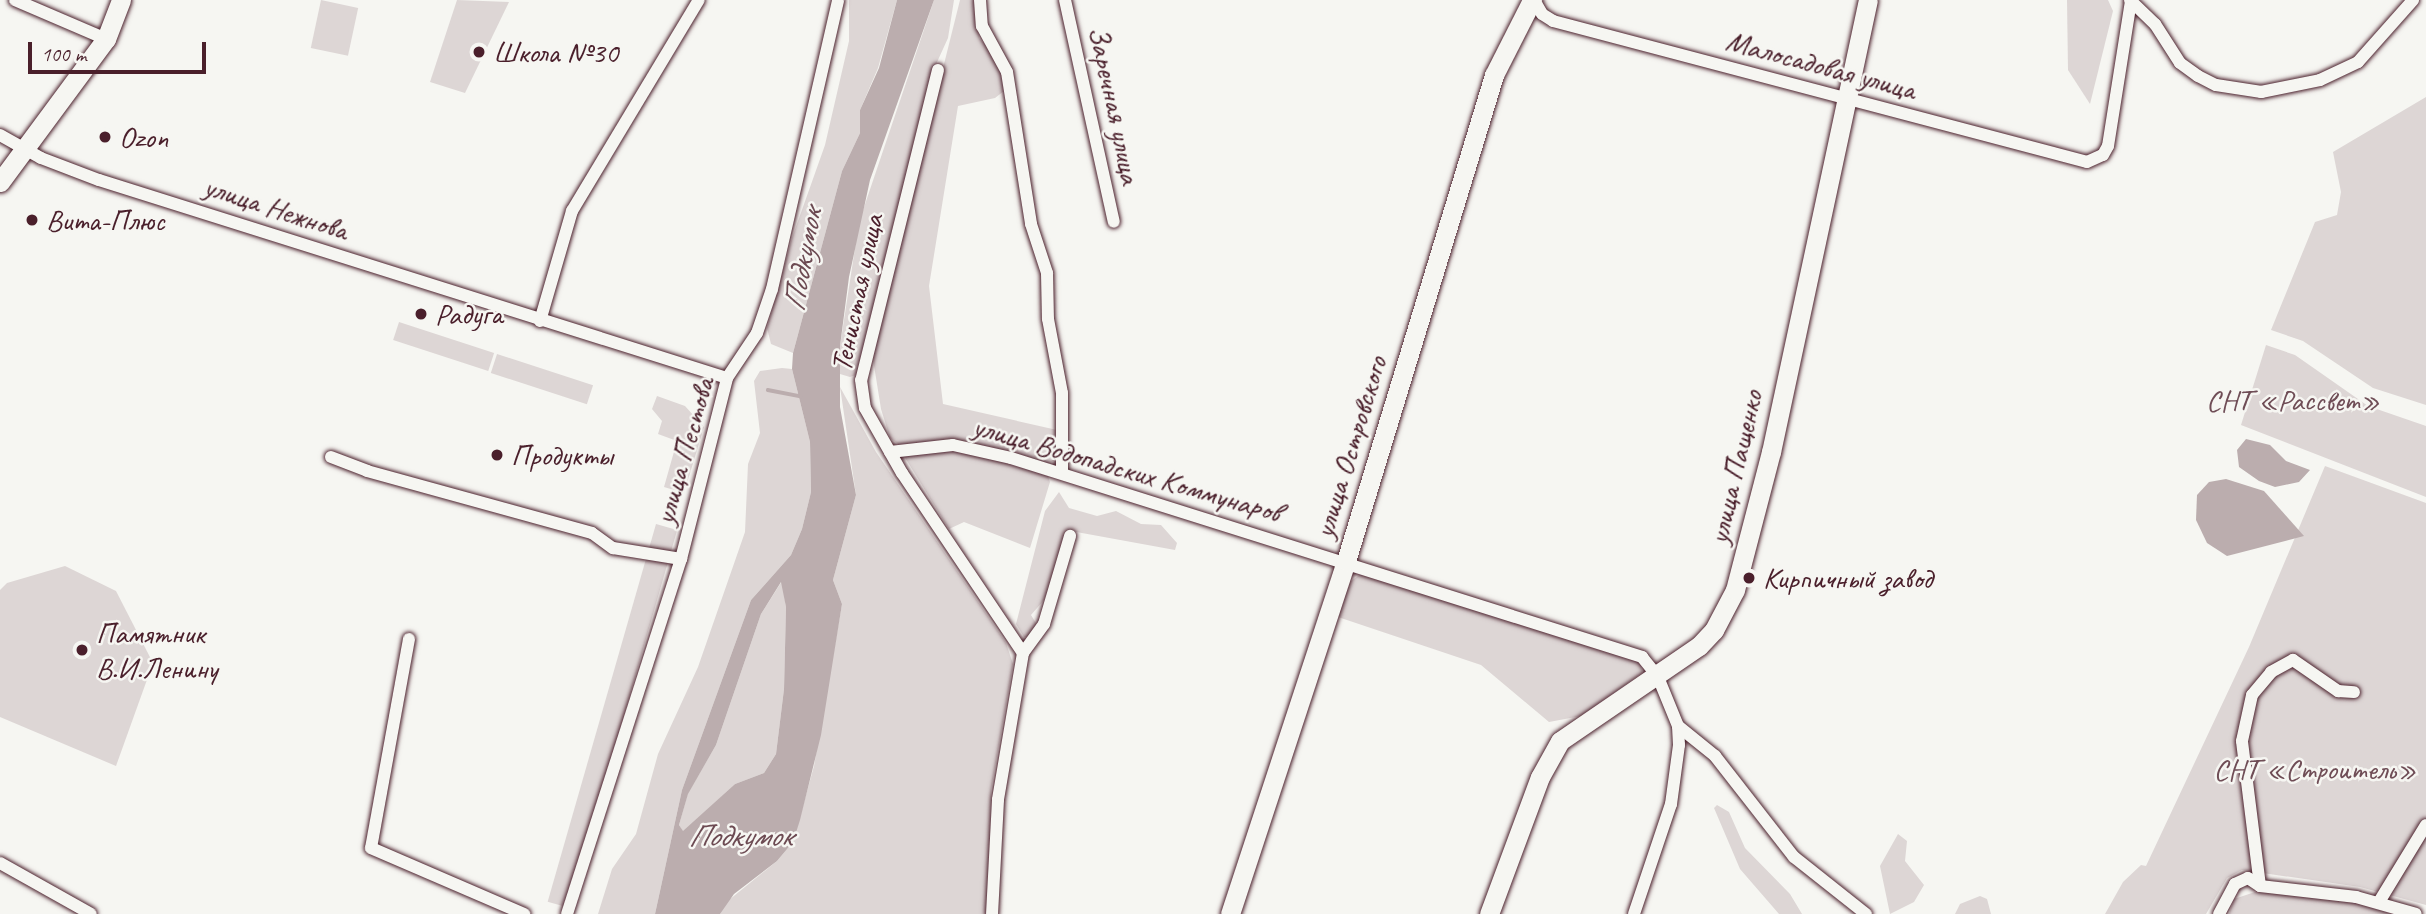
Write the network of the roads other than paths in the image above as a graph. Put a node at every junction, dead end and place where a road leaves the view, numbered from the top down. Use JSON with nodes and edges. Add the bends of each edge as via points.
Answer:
{"nodes":[{"id":1,"x":15,"y":0,"type":"edge"},
{"id":2,"x":121,"y":0,"type":"edge"},
{"id":3,"x":699,"y":0,"type":"edge"},
{"id":4,"x":838,"y":0,"type":"edge"},
{"id":5,"x":980,"y":0,"type":"edge"},
{"id":6,"x":1065,"y":0,"type":"edge"},
{"id":7,"x":1533,"y":0,"type":"edge"},
{"id":8,"x":1868,"y":0,"type":"edge"},
{"id":9,"x":2413,"y":0,"type":"edge"},
{"id":10,"x":2130,"y":1,"type":"edge"},
{"id":11,"x":106,"y":39,"type":"junction"},
{"id":12,"x":938,"y":70,"type":"dead end"},
{"id":13,"x":1844,"y":98,"type":"junction"},
{"id":14,"x":0,"y":135,"type":"edge"},
{"id":15,"x":26,"y":150,"type":"junction"},
{"id":16,"x":0,"y":182,"type":"edge"},
{"id":17,"x":1114,"y":222,"type":"dead end"},
{"id":18,"x":540,"y":321,"type":"junction"},
{"id":19,"x":727,"y":377,"type":"junction"},
{"id":20,"x":890,"y":452,"type":"junction"},
{"id":21,"x":331,"y":457,"type":"dead end"},
{"id":22,"x":1062,"y":473,"type":"junction"},
{"id":23,"x":1070,"y":536,"type":"dead end"},
{"id":24,"x":681,"y":559,"type":"junction"},
{"id":25,"x":1346,"y":561,"type":"junction"},
{"id":26,"x":410,"y":639,"type":"dead end"},
{"id":27,"x":1023,"y":653,"type":"junction"},
{"id":28,"x":1658,"y":677,"type":"junction"},
{"id":29,"x":2354,"y":692,"type":"dead end"},
{"id":30,"x":1678,"y":726,"type":"junction"},
{"id":31,"x":2426,"y":825,"type":"edge"},
{"id":32,"x":0,"y":863,"type":"edge"},
{"id":33,"x":2260,"y":887,"type":"junction"},
{"id":34,"x":2379,"y":902,"type":"junction"},
{"id":35,"x":90,"y":914,"type":"edge"},
{"id":36,"x":524,"y":914,"type":"edge"},
{"id":37,"x":567,"y":914,"type":"edge"},
{"id":38,"x":992,"y":914,"type":"edge"},
{"id":39,"x":1230,"y":914,"type":"edge"},
{"id":40,"x":1489,"y":914,"type":"edge"},
{"id":41,"x":1634,"y":914,"type":"edge"},
{"id":42,"x":1866,"y":914,"type":"edge"},
{"id":43,"x":2219,"y":914,"type":"edge"},
{"id":44,"x":2417,"y":914,"type":"edge"}],
"edges":[{"from":1,"to":11,"type":"street"},
{"from":2,"to":11,"type":"street"},
{"from":3,"to":18,"type":"street","via":[[572,211]]},
{"from":4,"to":19,"type":"street","name":"улица Пестова","via":[[772,289],[745,356]]},
{"from":5,"to":22,"type":"street","via":[[982,26],[1007,72],[1031,224],[1047,273],[1048,319],[1062,393]]},
{"from":6,"to":17,"type":"street","name":"Заречная улица"},
{"from":7,"to":13,"type":"street","name":"Малосадовая улица","via":[[1553,21]]},
{"from":7,"to":25,"type":"street","name":"улица Островского","via":[[1494,75]]},
{"from":8,"to":13,"type":"street","name":"улица Пащенко"},
{"from":9,"to":10,"type":"street","via":[[2358,62],[2320,80],[2261,92],[2216,85],[2198,76],[2180,63],[2155,24]]},
{"from":10,"to":13,"type":"street","name":"Малосадовая улица","via":[[2103,155],[2087,162]]},
{"from":11,"to":15,"type":"street"},
{"from":12,"to":20,"type":"street","name":"Тенистая улица","via":[[861,380],[865,408]]},
{"from":13,"to":28,"type":"street","name":"улица Пащенко","via":[[1771,453],[1735,590],[1714,630]]},
{"from":14,"to":15,"type":"street","name":"улица Нежнова"},
{"from":15,"to":16,"type":"street"},
{"from":15,"to":18,"type":"street","name":"улица Нежнова","via":[[99,180]]},
{"from":18,"to":19,"type":"street","name":"улица Нежнова"},
{"from":19,"to":24,"type":"street","name":"улица Пестова"},
{"from":20,"to":22,"type":"street","name":"улица Водопадских Коммунаров","via":[[953,445]]},
{"from":20,"to":27,"type":"street","name":"Тенистая улица"},
{"from":21,"to":24,"type":"street","via":[[592,533],[613,548]]},
{"from":22,"to":25,"type":"street","name":"улица Водопадских Коммунаров"},
{"from":23,"to":27,"type":"street","via":[[1044,624]]},
{"from":24,"to":37,"type":"street","name":"улица Пестова"},
{"from":25,"to":28,"type":"street","name":"улица Водопадских Коммунаров","via":[[1622,647],[1642,657]]},
{"from":25,"to":39,"type":"street","name":"улица Островского"},
{"from":26,"to":36,"type":"street","via":[[371,848]]},
{"from":27,"to":38,"type":"street","via":[[998,800]]},
{"from":28,"to":30,"type":"street"},
{"from":28,"to":40,"type":"street","name":"улица Пащенко","via":[[1560,741],[1540,777]]},
{"from":29,"to":33,"type":"street","via":[[2338,691],[2292,660],[2271,673],[2252,695],[2242,741]]},
{"from":30,"to":41,"type":"street","via":[[1671,804]]},
{"from":30,"to":42,"type":"street","via":[[1715,756],[1794,857]]},
{"from":31,"to":34,"type":"street"},
{"from":32,"to":35,"type":"street"},
{"from":33,"to":34,"type":"street"},
{"from":33,"to":43,"type":"street","via":[[2248,878],[2235,884]]},
{"from":34,"to":44,"type":"street"}]}
